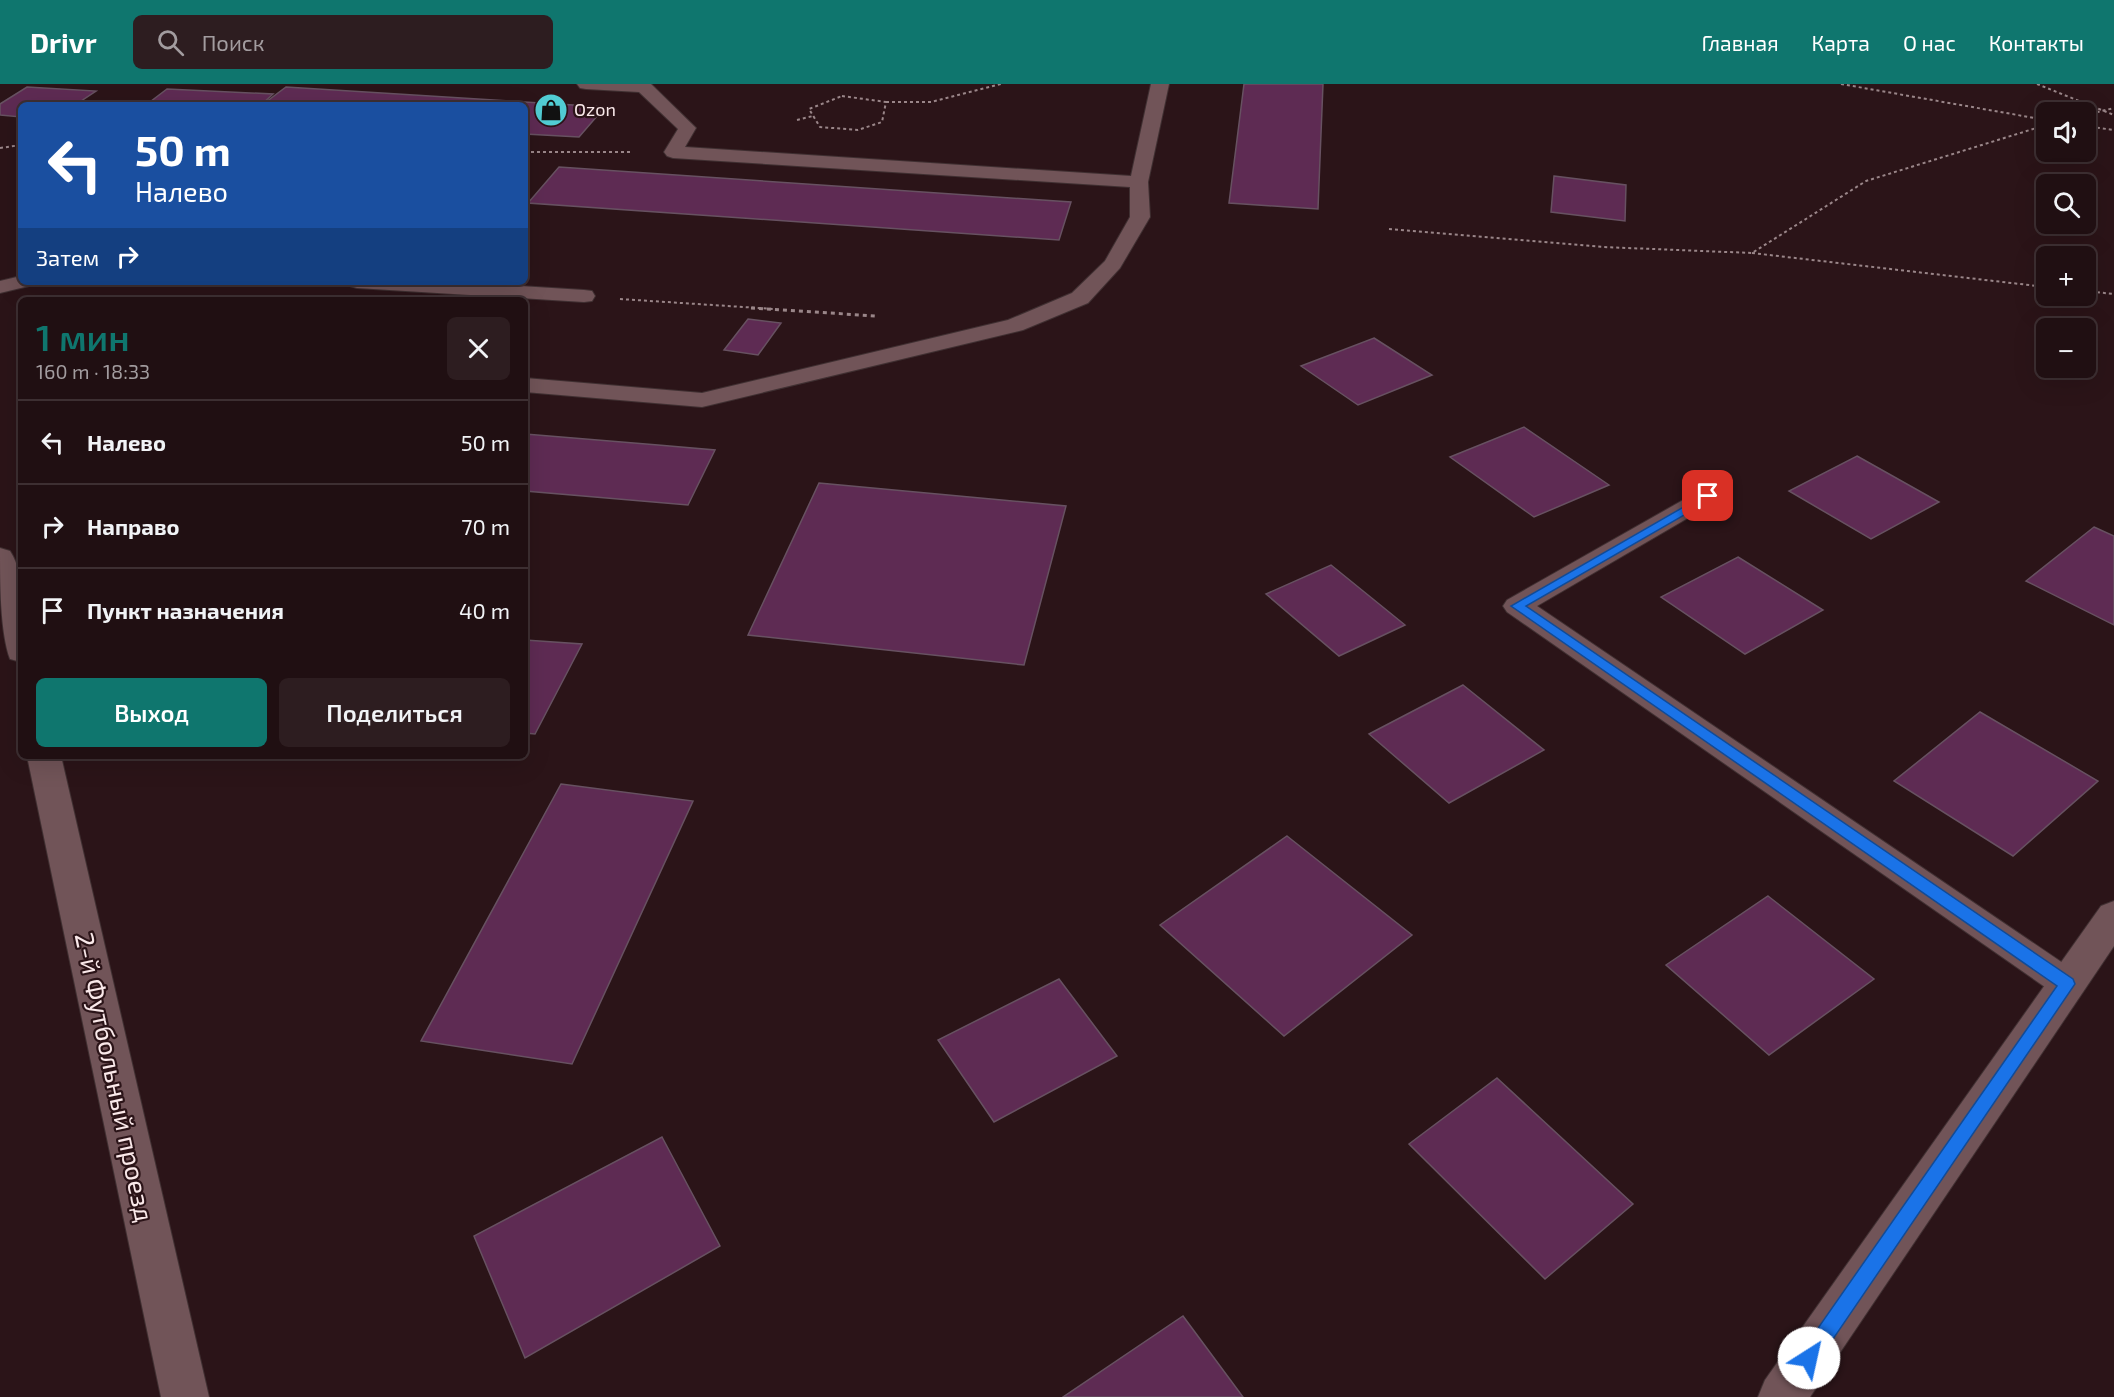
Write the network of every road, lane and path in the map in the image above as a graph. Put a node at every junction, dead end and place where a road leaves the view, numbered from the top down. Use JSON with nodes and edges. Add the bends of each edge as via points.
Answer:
{"nodes":[{"id":1,"x":586,"y":84,"type":"edge"},
{"id":2,"x":1001,"y":84,"type":"edge"},
{"id":3,"x":1160,"y":84,"type":"edge"},
{"id":4,"x":1841,"y":84,"type":"edge"},
{"id":5,"x":2037,"y":84,"type":"edge"},
{"id":6,"x":886,"y":102,"type":"junction"},
{"id":7,"x":2114,"y":108,"type":"edge"},
{"id":8,"x":2102,"y":111,"type":"junction"},
{"id":9,"x":2096,"y":112,"type":"edge"},
{"id":10,"x":2114,"y":116,"type":"edge"},
{"id":11,"x":2036,"y":118,"type":"edge"},
{"id":12,"x":2036,"y":128,"type":"edge"},
{"id":13,"x":2096,"y":128,"type":"edge"},
{"id":14,"x":2114,"y":130,"type":"edge"},
{"id":15,"x":18,"y":145,"type":"edge"},
{"id":16,"x":0,"y":148,"type":"edge"},
{"id":17,"x":528,"y":152,"type":"edge"},
{"id":18,"x":673,"y":152,"type":"junction"},
{"id":19,"x":1139,"y":182,"type":"junction"},
{"id":20,"x":1389,"y":229,"type":"dead end"},
{"id":21,"x":1752,"y":253,"type":"junction"},
{"id":22,"x":18,"y":283,"type":"edge"},
{"id":23,"x":382,"y":285,"type":"edge"},
{"id":24,"x":2036,"y":286,"type":"edge"},
{"id":25,"x":0,"y":287,"type":"edge"},
{"id":26,"x":2096,"y":292,"type":"edge"},
{"id":27,"x":457,"y":294,"type":"edge"},
{"id":28,"x":2114,"y":294,"type":"edge"},
{"id":29,"x":584,"y":296,"type":"joint"},
{"id":30,"x":887,"y":317,"type":"dead end"},
{"id":31,"x":528,"y":385,"type":"edge"},
{"id":32,"x":1708,"y":496,"type":"dead end"},
{"id":33,"x":0,"y":556,"type":"edge"},
{"id":34,"x":18,"y":638,"type":"edge"},
{"id":35,"x":45,"y":759,"type":"edge"},
{"id":36,"x":2114,"y":916,"type":"edge"},
{"id":37,"x":2067,"y":984,"type":"junction"},
{"id":38,"x":184,"y":1397,"type":"edge"},
{"id":39,"x":1782,"y":1397,"type":"edge"}],
"edges":[{"from":1,"to":18,"type":"lane","via":[[644,87],[687,128]]},
{"from":2,"to":6,"type":"path","via":[[931,102]]},
{"from":3,"to":19,"type":"lane"},
{"from":4,"to":11,"type":"path"},
{"from":5,"to":8,"type":"path"},
{"from":6,"to":6,"type":"path","via":[[842,96],[809,109],[820,127],[858,130],[882,122]]},
{"from":7,"to":8,"type":"path"},
{"from":8,"to":9,"type":"path"},
{"from":8,"to":10,"type":"path"},
{"from":12,"to":21,"type":"path","via":[[1866,181]]},
{"from":13,"to":14,"type":"path"},
{"from":15,"to":16,"type":"path"},
{"from":17,"to":18,"type":"path"},
{"from":18,"to":19,"type":"lane"},
{"from":19,"to":31,"type":"lane","via":[[1140,217],[1113,264],[1080,297],[1015,326],[702,400]]},
{"from":20,"to":21,"type":"path","via":[[1603,247]]},
{"from":21,"to":24,"type":"path"},
{"from":22,"to":25,"type":"lane"},
{"from":23,"to":27,"type":"lane"},
{"from":26,"to":28,"type":"path"},
{"from":27,"to":29,"type":"lane"},
{"from":29,"to":30,"type":"path"},
{"from":32,"to":37,"type":"lane","via":[[1517,606]]},
{"from":33,"to":34,"type":"street"},
{"from":35,"to":38,"type":"street","name":"2-й Футбольный проезд"},
{"from":36,"to":37,"type":"street"},
{"from":37,"to":39,"type":"street"}]}
